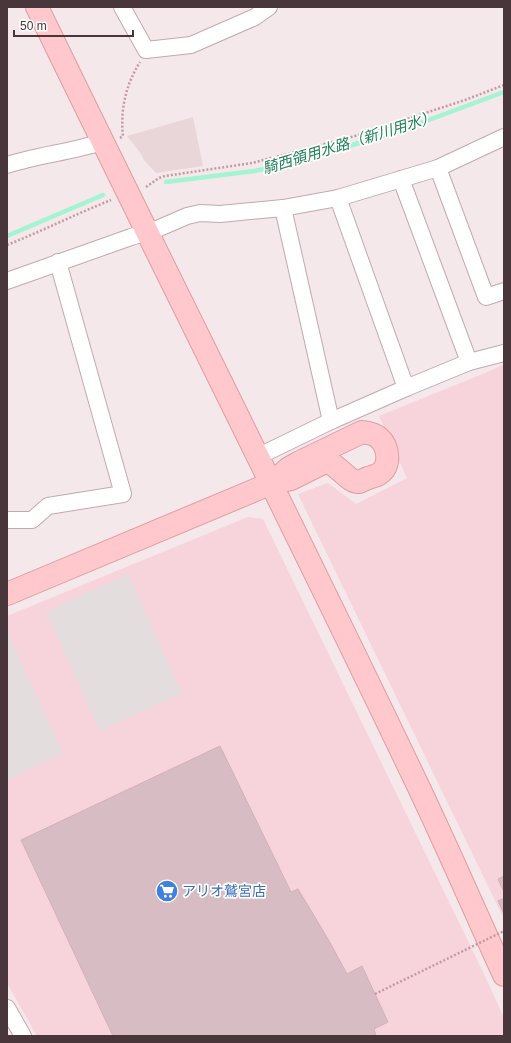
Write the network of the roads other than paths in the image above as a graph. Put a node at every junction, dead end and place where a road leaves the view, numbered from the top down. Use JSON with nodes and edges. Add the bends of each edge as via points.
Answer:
{"nodes":[{"id":1,"x":37,"y":7,"type":"edge"},
{"id":2,"x":122,"y":7,"type":"edge"},
{"id":3,"x":269,"y":7,"type":"edge"},
{"id":4,"x":504,"y":137,"type":"edge"},
{"id":5,"x":109,"y":141,"type":"junction"},
{"id":6,"x":7,"y":165,"type":"edge"},
{"id":7,"x":438,"y":168,"type":"junction"},
{"id":8,"x":401,"y":180,"type":"junction"},
{"id":9,"x":338,"y":198,"type":"junction"},
{"id":10,"x":283,"y":208,"type":"junction"},
{"id":11,"x":148,"y":232,"type":"junction"},
{"id":12,"x":58,"y":262,"type":"junction"},
{"id":13,"x":7,"y":281,"type":"edge"},
{"id":14,"x":504,"y":291,"type":"edge"},
{"id":15,"x":504,"y":353,"type":"edge"},
{"id":16,"x":469,"y":362,"type":"junction"},
{"id":17,"x":406,"y":388,"type":"junction"},
{"id":18,"x":331,"y":421,"type":"junction"},
{"id":19,"x":259,"y":456,"type":"junction"},
{"id":20,"x":272,"y":483,"type":"junction"},
{"id":21,"x":7,"y":520,"type":"edge"},
{"id":22,"x":7,"y":594,"type":"edge"},
{"id":23,"x":504,"y":975,"type":"edge"},
{"id":24,"x":7,"y":1008,"type":"edge"},
{"id":25,"x":23,"y":1036,"type":"edge"}],
"edges":[{"from":1,"to":5,"type":"street"},
{"from":2,"to":3,"type":"street","via":[[146,50],[191,45],[255,17]]},
{"from":4,"to":7,"type":"street"},
{"from":5,"to":6,"type":"street"},
{"from":5,"to":11,"type":"street"},
{"from":7,"to":8,"type":"street"},
{"from":7,"to":14,"type":"street","via":[[486,298]]},
{"from":8,"to":9,"type":"street"},
{"from":8,"to":16,"type":"street"},
{"from":9,"to":10,"type":"street"},
{"from":9,"to":17,"type":"street"},
{"from":10,"to":11,"type":"street","via":[[220,214],[200,213]]},
{"from":10,"to":18,"type":"street"},
{"from":11,"to":12,"type":"street"},
{"from":11,"to":19,"type":"street"},
{"from":12,"to":13,"type":"street"},
{"from":12,"to":21,"type":"street","via":[[123,494],[48,506],[32,520]]},
{"from":15,"to":16,"type":"street"},
{"from":16,"to":17,"type":"street"},
{"from":17,"to":18,"type":"street"},
{"from":18,"to":19,"type":"street"},
{"from":19,"to":20,"type":"street"},
{"from":20,"to":20,"type":"street","via":[[298,462],[362,432],[379,438],[387,452],[386,464],[380,474],[359,482],[354,481],[330,462],[325,462],[291,480]]},
{"from":20,"to":22,"type":"street"},
{"from":20,"to":23,"type":"street","via":[[412,772]]},
{"from":24,"to":25,"type":"street"}]}
